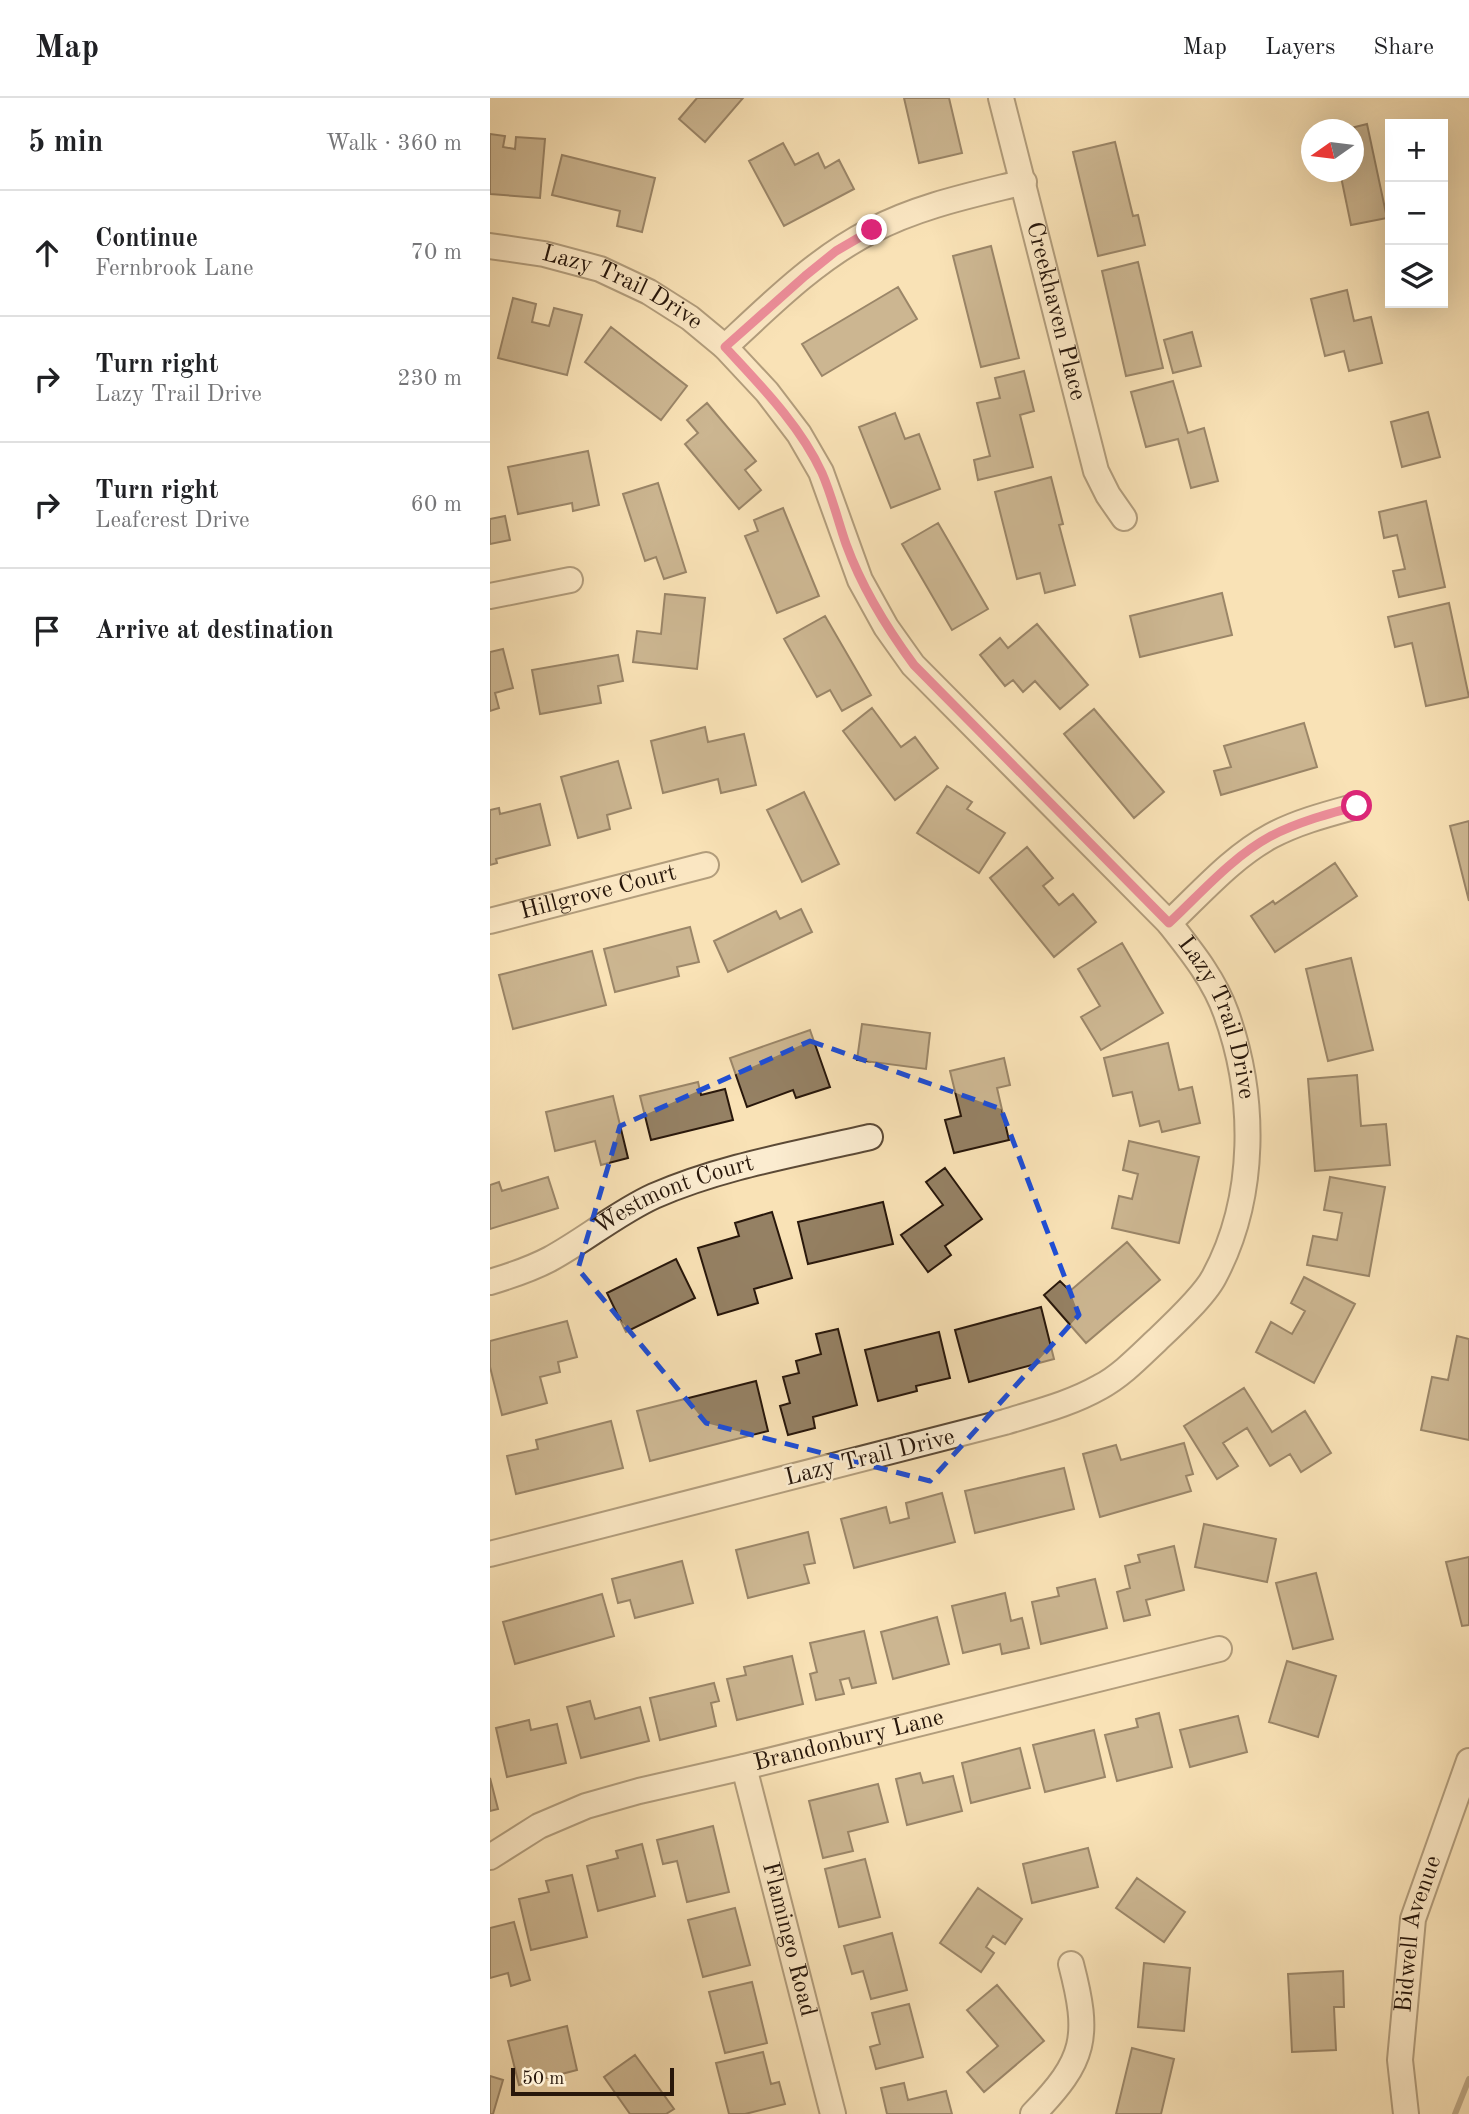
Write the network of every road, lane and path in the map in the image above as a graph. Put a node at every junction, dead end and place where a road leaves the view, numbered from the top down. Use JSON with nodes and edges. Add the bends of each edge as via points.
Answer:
{"nodes":[{"id":1,"x":1001,"y":98,"type":"edge"},
{"id":2,"x":1024,"y":182,"type":"junction"},
{"id":3,"x":490,"y":246,"type":"edge"},
{"id":4,"x":725,"y":347,"type":"junction"},
{"id":5,"x":1125,"y":518,"type":"dead end"},
{"id":6,"x":570,"y":580,"type":"dead end"},
{"id":7,"x":490,"y":596,"type":"edge"},
{"id":8,"x":1357,"y":806,"type":"dead end"},
{"id":9,"x":706,"y":865,"type":"dead end"},
{"id":10,"x":490,"y":921,"type":"edge"},
{"id":11,"x":1169,"y":923,"type":"junction"},
{"id":12,"x":870,"y":1136,"type":"dead end"},
{"id":13,"x":490,"y":1282,"type":"edge"},
{"id":14,"x":490,"y":1553,"type":"edge"},
{"id":15,"x":1219,"y":1649,"type":"dead end"},
{"id":16,"x":1469,"y":1761,"type":"edge"},
{"id":17,"x":744,"y":1767,"type":"junction"},
{"id":18,"x":490,"y":1857,"type":"edge"},
{"id":19,"x":1071,"y":1964,"type":"dead end"},
{"id":20,"x":834,"y":2114,"type":"edge"},
{"id":21,"x":1032,"y":2114,"type":"edge"},
{"id":22,"x":1406,"y":2114,"type":"edge"}],
"edges":[{"from":1,"to":2,"type":"street","name":"Creekhaven Place"},
{"from":2,"to":4,"type":"street","via":[[915,211],[872,230],[836,251]]},
{"from":2,"to":5,"type":"street","name":"Creekhaven Place","via":[[1096,471]]},
{"from":3,"to":4,"type":"street","name":"Lazy Trail Drive","via":[[600,269],[649,292]]},
{"from":4,"to":11,"type":"street","name":"Lazy Trail Drive","via":[[799,434],[821,472],[860,580],[914,665]]},
{"from":6,"to":7,"type":"street"},
{"from":8,"to":11,"type":"street","via":[[1271,836],[1241,855]]},
{"from":9,"to":10,"type":"street","name":"Hillgrove Court"},
{"from":11,"to":14,"type":"street","name":"Lazy Trail Drive","via":[[1199,960],[1226,1011],[1240,1062],[1247,1114],[1247,1172],[1235,1229],[1213,1279],[1142,1355],[1101,1387],[1005,1423]]},
{"from":12,"to":13,"type":"street","name":"Westmont Court","via":[[691,1181],[614,1218],[548,1260]]},
{"from":15,"to":17,"type":"street","name":"Brandonbury Lane"},
{"from":16,"to":22,"type":"street","name":"Bidwell Avenue","via":[[1413,1919],[1400,2060]]},
{"from":17,"to":18,"type":"street","name":"Brandonbury Lane","via":[[586,1806],[539,1826]]},
{"from":17,"to":20,"type":"street","name":"Flamingo Road"},
{"from":19,"to":21,"type":"street","via":[[1083,2027],[1078,2054],[1066,2077]]}]}
